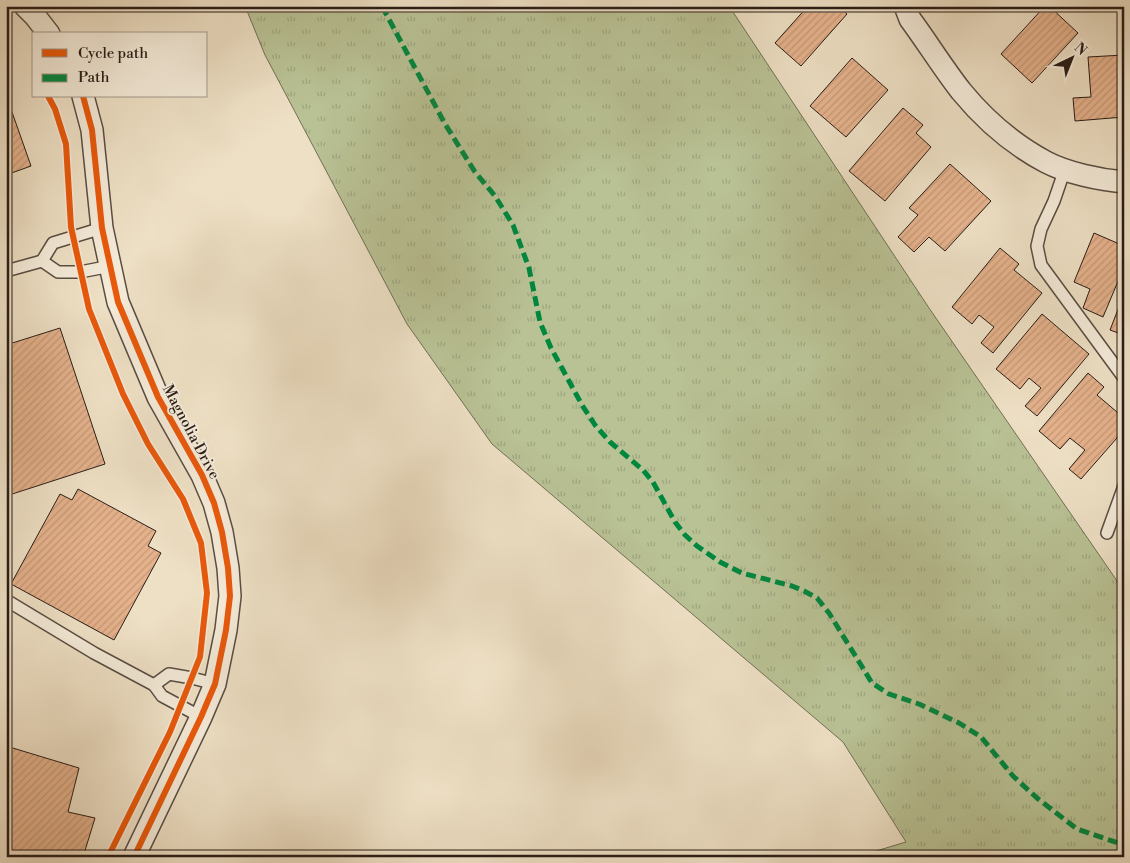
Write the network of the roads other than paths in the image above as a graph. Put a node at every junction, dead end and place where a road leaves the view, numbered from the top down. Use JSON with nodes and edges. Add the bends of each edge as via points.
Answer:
{"nodes":[{"id":1,"x":25,"y":6,"type":"edge"},
{"id":2,"x":905,"y":6,"type":"edge"},
{"id":3,"x":47,"y":32,"type":"edge"},
{"id":4,"x":84,"y":98,"type":"edge"},
{"id":5,"x":1065,"y":169,"type":"junction"},
{"id":6,"x":1124,"y":182,"type":"edge"},
{"id":7,"x":102,"y":228,"type":"junction"},
{"id":8,"x":42,"y":261,"type":"junction"},
{"id":9,"x":111,"y":266,"type":"junction"},
{"id":10,"x":6,"y":271,"type":"edge"},
{"id":11,"x":1124,"y":378,"type":"edge"},
{"id":12,"x":1124,"y":486,"type":"edge"},
{"id":13,"x":1106,"y":533,"type":"dead end"},
{"id":14,"x":6,"y":600,"type":"edge"},
{"id":15,"x":215,"y":684,"type":"junction"},
{"id":16,"x":154,"y":685,"type":"junction"},
{"id":17,"x":201,"y":716,"type":"junction"},
{"id":18,"x":134,"y":857,"type":"edge"}],
"edges":[{"from":1,"to":3,"type":"street"},
{"from":2,"to":5,"type":"street","via":[[910,18],[962,91],[980,110],[1004,134],[1047,162]]},
{"from":4,"to":7,"type":"street","name":"Magnolia Drive","via":[[92,130]]},
{"from":5,"to":6,"type":"street"},
{"from":5,"to":11,"type":"lane","via":[[1041,229],[1037,246],[1041,265]]},
{"from":7,"to":8,"type":"lane","via":[[53,243]]},
{"from":7,"to":9,"type":"street","name":"Magnolia Drive"},
{"from":8,"to":9,"type":"lane","via":[[58,272]]},
{"from":8,"to":10,"type":"lane"},
{"from":9,"to":15,"type":"street","name":"Magnolia Drive","via":[[118,302],[158,397],[202,475],[222,532],[230,596]]},
{"from":12,"to":13,"type":"lane"},
{"from":14,"to":16,"type":"lane"},
{"from":15,"to":16,"type":"lane","via":[[170,674]]},
{"from":15,"to":17,"type":"street","name":"Magnolia Drive"},
{"from":16,"to":17,"type":"lane","via":[[162,696]]},
{"from":17,"to":18,"type":"street","name":"Magnolia Drive"}]}
